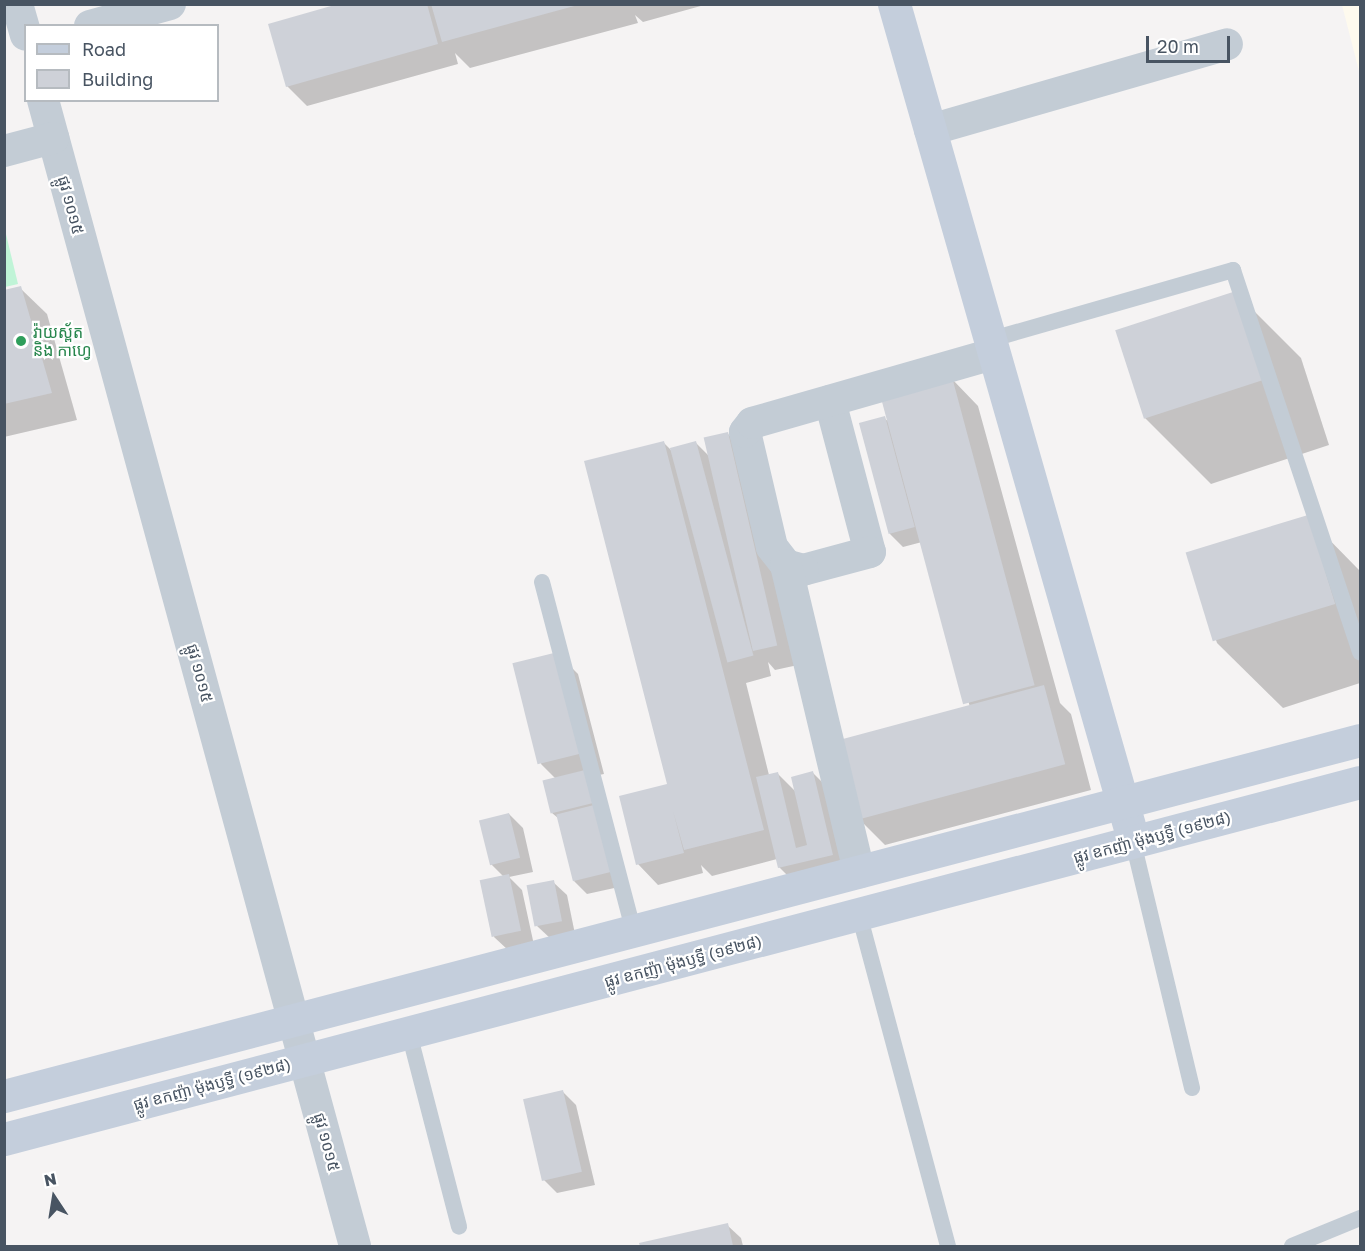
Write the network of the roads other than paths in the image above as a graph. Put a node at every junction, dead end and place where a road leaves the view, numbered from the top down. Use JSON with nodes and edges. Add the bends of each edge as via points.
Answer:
{"nodes":[{"id":1,"x":17,"y":4,"type":"edge"},
{"id":2,"x":170,"y":4,"type":"edge"},
{"id":3,"x":894,"y":4,"type":"edge"},
{"id":4,"x":97,"y":24,"type":"edge"},
{"id":5,"x":24,"y":28,"type":"edge"},
{"id":6,"x":1227,"y":44,"type":"dead end"},
{"id":7,"x":44,"y":102,"type":"edge"},
{"id":8,"x":930,"y":130,"type":"junction"},
{"id":9,"x":53,"y":138,"type":"junction"},
{"id":10,"x":4,"y":151,"type":"edge"},
{"id":11,"x":991,"y":347,"type":"junction"},
{"id":12,"x":830,"y":401,"type":"junction"},
{"id":13,"x":786,"y":565,"type":"junction"},
{"id":14,"x":542,"y":582,"type":"dead end"},
{"id":15,"x":1360,"y":652,"type":"edge"},
{"id":16,"x":1360,"y":740,"type":"edge"},
{"id":17,"x":1360,"y":782,"type":"edge"},
{"id":18,"x":1122,"y":802,"type":"junction"},
{"id":19,"x":1133,"y":842,"type":"junction"},
{"id":20,"x":859,"y":872,"type":"junction"},
{"id":21,"x":859,"y":914,"type":"junction"},
{"id":22,"x":634,"y":933,"type":"junction"},
{"id":23,"x":294,"y":1020,"type":"junction"},
{"id":24,"x":409,"y":1033,"type":"junction"},
{"id":25,"x":305,"y":1060,"type":"junction"},
{"id":26,"x":1192,"y":1088,"type":"dead end"},
{"id":27,"x":4,"y":1096,"type":"edge"},
{"id":28,"x":4,"y":1139,"type":"edge"},
{"id":29,"x":1360,"y":1218,"type":"edge"},
{"id":30,"x":459,"y":1227,"type":"dead end"},
{"id":31,"x":355,"y":1246,"type":"edge"},
{"id":32,"x":948,"y":1246,"type":"edge"},
{"id":33,"x":1292,"y":1246,"type":"edge"}],
"edges":[{"from":1,"to":5,"type":"street"},
{"from":2,"to":4,"type":"street"},
{"from":3,"to":8,"type":"main road"},
{"from":6,"to":8,"type":"street"},
{"from":7,"to":9,"type":"street","name":"ផ្លូវ ១០១៥"},
{"from":8,"to":11,"type":"main road"},
{"from":9,"to":10,"type":"street"},
{"from":9,"to":23,"type":"street","name":"ផ្លូវ ១០១៥"},
{"from":11,"to":12,"type":"street"},
{"from":11,"to":15,"type":"lane","via":[[1233,270]]},
{"from":11,"to":18,"type":"main road"},
{"from":12,"to":13,"type":"street","via":[[766,417],[745,432],[772,548]]},
{"from":12,"to":13,"type":"street","via":[[870,552],[803,570]]},
{"from":13,"to":20,"type":"street"},
{"from":14,"to":22,"type":"lane"},
{"from":16,"to":18,"type":"main road"},
{"from":17,"to":19,"type":"main road","name":"ផ្លូវ ឧកញ៉ា ម៉ុងឫទ្ធី (១៩២៨)"},
{"from":18,"to":19,"type":"main road"},
{"from":18,"to":20,"type":"main road"},
{"from":19,"to":21,"type":"main road","name":"ផ្លូវ ឧកញ៉ា ម៉ុងឫទ្ធី (១៩២៨)"},
{"from":19,"to":26,"type":"lane"},
{"from":20,"to":22,"type":"main road"},
{"from":21,"to":24,"type":"main road","name":"ផ្លូវ ឧកញ៉ា ម៉ុងឫទ្ធី (១៩២៨)"},
{"from":21,"to":32,"type":"lane"},
{"from":22,"to":23,"type":"main road"},
{"from":23,"to":25,"type":"street","name":"ផ្លូវ ១០១៥"},
{"from":23,"to":27,"type":"main road"},
{"from":24,"to":25,"type":"main road","name":"ផ្លូវ ឧកញ៉ា ម៉ុងឫទ្ធី (១៩២៨)"},
{"from":24,"to":30,"type":"lane"},
{"from":25,"to":28,"type":"main road","name":"ផ្លូវ ឧកញ៉ា ម៉ុងឫទ្ធី (១៩២៨)"},
{"from":25,"to":31,"type":"street","name":"ផ្លូវ ១០១៥"},
{"from":29,"to":33,"type":"lane"}]}
